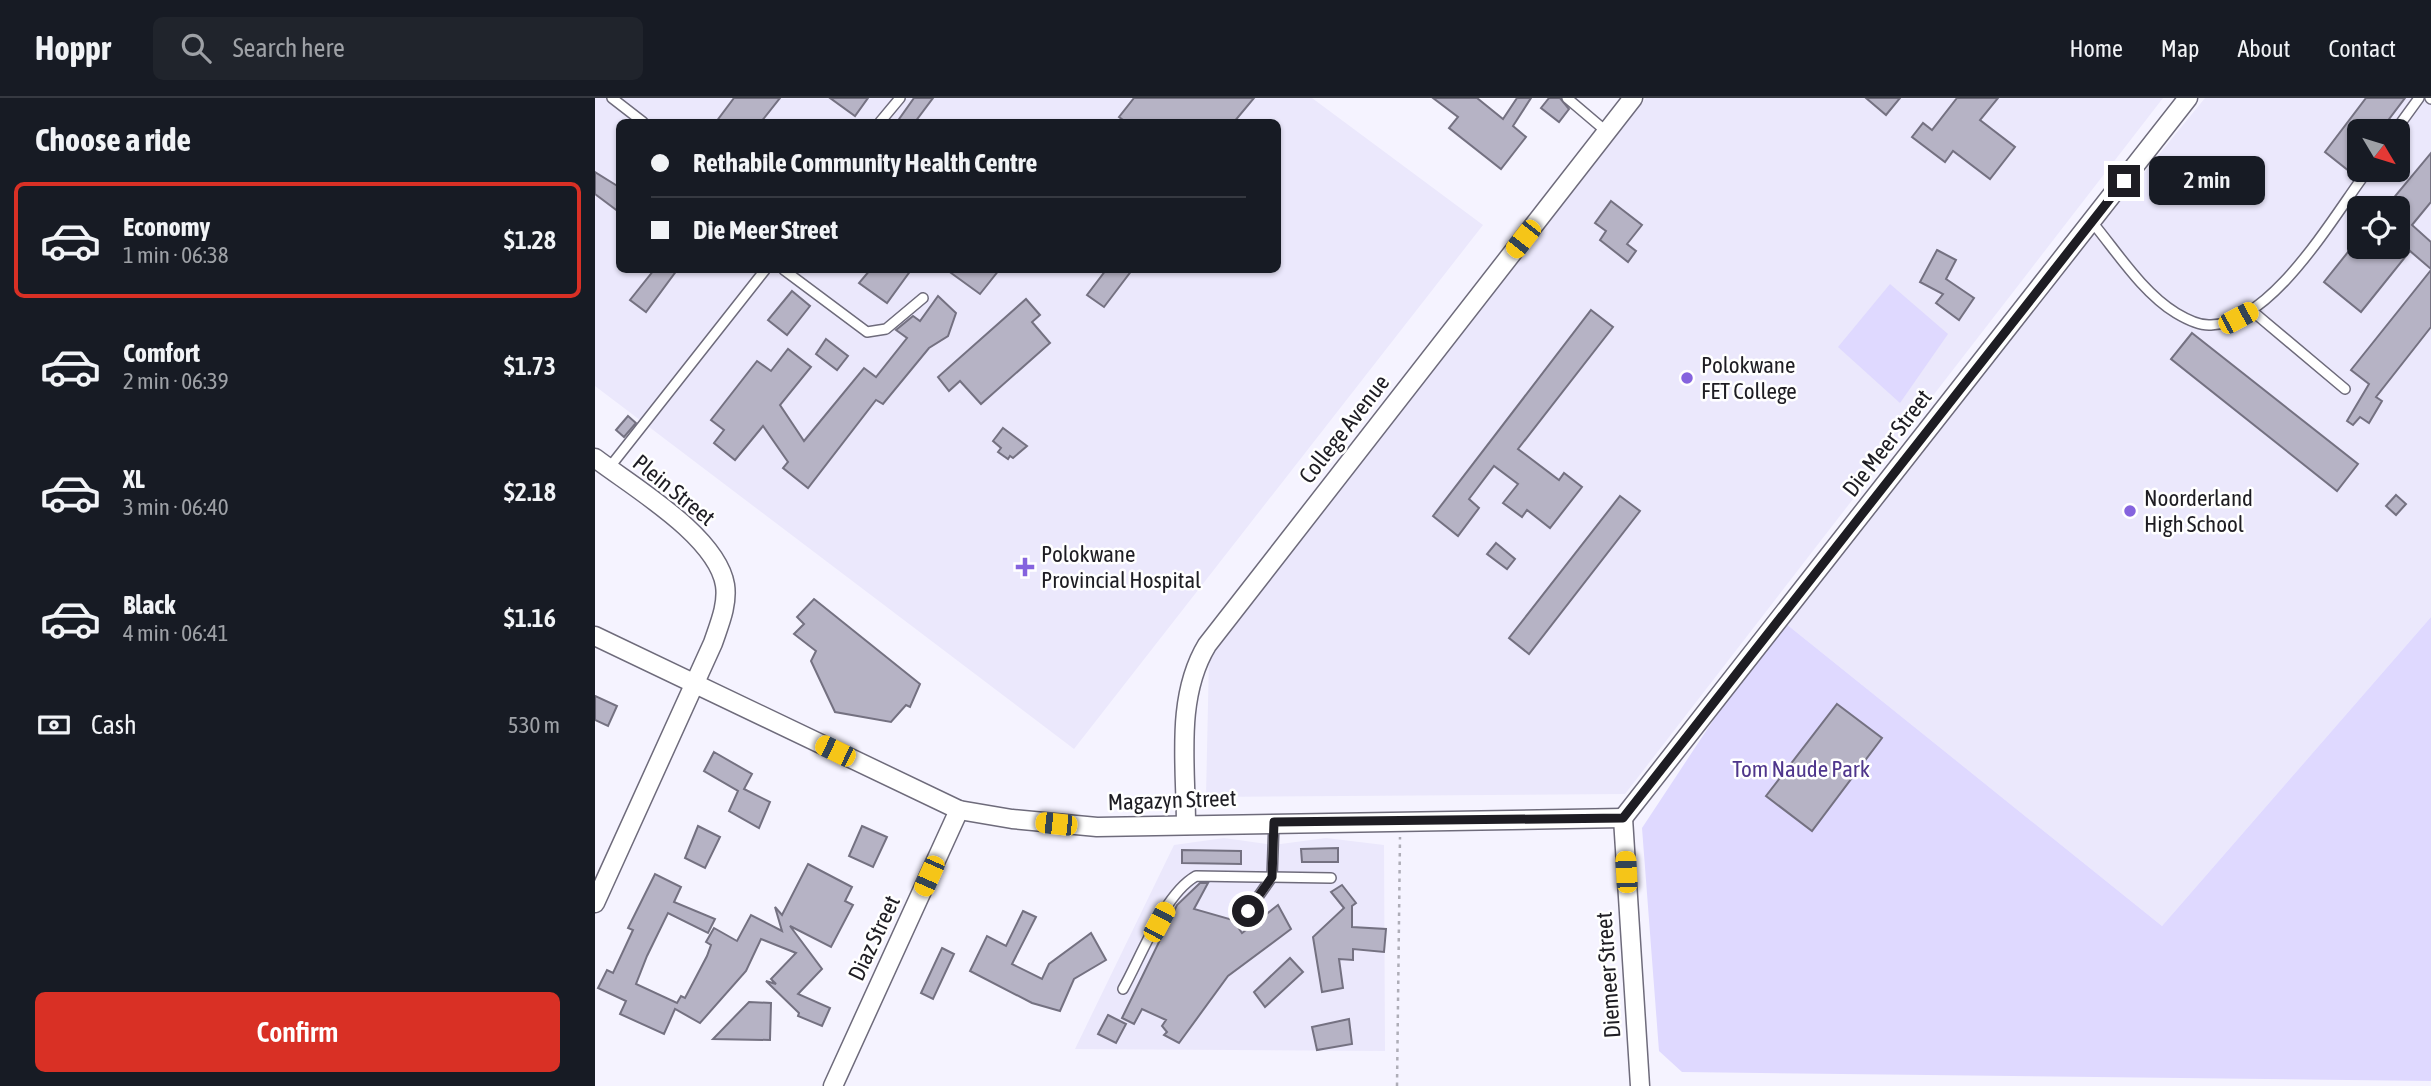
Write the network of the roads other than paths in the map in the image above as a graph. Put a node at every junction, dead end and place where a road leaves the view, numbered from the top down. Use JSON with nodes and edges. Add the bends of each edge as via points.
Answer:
{"nodes":[{"id":1,"x":612,"y":98,"type":"edge"},
{"id":2,"x":900,"y":98,"type":"edge"},
{"id":3,"x":1567,"y":98,"type":"edge"},
{"id":4,"x":1633,"y":98,"type":"edge"},
{"id":5,"x":2188,"y":98,"type":"edge"},
{"id":6,"x":2419,"y":98,"type":"edge"},
{"id":7,"x":639,"y":119,"type":"edge"},
{"id":8,"x":882,"y":119,"type":"edge"},
{"id":9,"x":2404,"y":119,"type":"edge"},
{"id":10,"x":1607,"y":132,"type":"junction"},
{"id":11,"x":2359,"y":182,"type":"edge"},
{"id":12,"x":2092,"y":222,"type":"junction"},
{"id":13,"x":762,"y":273,"type":"edge"},
{"id":14,"x":787,"y":273,"type":"edge"},
{"id":15,"x":923,"y":298,"type":"dead end"},
{"id":16,"x":2251,"y":310,"type":"junction"},
{"id":17,"x":2345,"y":389,"type":"dead end"},
{"id":18,"x":602,"y":463,"type":"edge"},
{"id":19,"x":595,"y":636,"type":"edge"},
{"id":20,"x":695,"y":684,"type":"junction"},
{"id":21,"x":959,"y":810,"type":"junction"},
{"id":22,"x":1623,"y":818,"type":"junction"},
{"id":23,"x":1274,"y":822,"type":"junction"},
{"id":24,"x":1186,"y":825,"type":"junction"},
{"id":25,"x":1272,"y":877,"type":"junction"},
{"id":26,"x":1331,"y":878,"type":"dead end"},
{"id":27,"x":595,"y":903,"type":"edge"},
{"id":28,"x":1248,"y":911,"type":"dead end"},
{"id":29,"x":1123,"y":989,"type":"dead end"},
{"id":30,"x":833,"y":1086,"type":"edge"},
{"id":31,"x":1640,"y":1086,"type":"edge"}],
"edges":[{"from":1,"to":7,"type":"lane"},
{"from":2,"to":8,"type":"lane"},
{"from":3,"to":10,"type":"lane"},
{"from":4,"to":10,"type":"street","name":"College Avenue"},
{"from":5,"to":12,"type":"street","name":"Die Meer Street"},
{"from":6,"to":9,"type":"lane"},
{"from":10,"to":24,"type":"street","name":"College Avenue","via":[[1206,645],[1186,701]]},
{"from":11,"to":16,"type":"lane","via":[[2269,297]]},
{"from":12,"to":16,"type":"lane","via":[[2151,292],[2176,313],[2214,325]]},
{"from":12,"to":22,"type":"street","name":"Die Meer Street"},
{"from":13,"to":18,"type":"lane"},
{"from":14,"to":15,"type":"lane","via":[[867,332],[886,329]]},
{"from":16,"to":17,"type":"lane"},
{"from":18,"to":20,"type":"street","name":"Plein Street","via":[[691,532],[719,570],[725,591],[721,618]]},
{"from":19,"to":20,"type":"street","name":"Magazyn Street"},
{"from":20,"to":21,"type":"street","name":"Magazyn Street"},
{"from":20,"to":27,"type":"street","name":"Plein Street"},
{"from":21,"to":24,"type":"street","name":"Magazyn Street","via":[[1097,827]]},
{"from":21,"to":30,"type":"street","name":"Diaz Street"},
{"from":22,"to":23,"type":"street","name":"Magazyn Street"},
{"from":22,"to":31,"type":"street","name":"Diemeer Street"},
{"from":23,"to":24,"type":"street","name":"Magazyn Street"},
{"from":23,"to":25,"type":"lane"},
{"from":25,"to":26,"type":"lane"},
{"from":25,"to":28,"type":"lane"},
{"from":25,"to":29,"type":"lane","via":[[1206,875],[1184,884]]}]}
